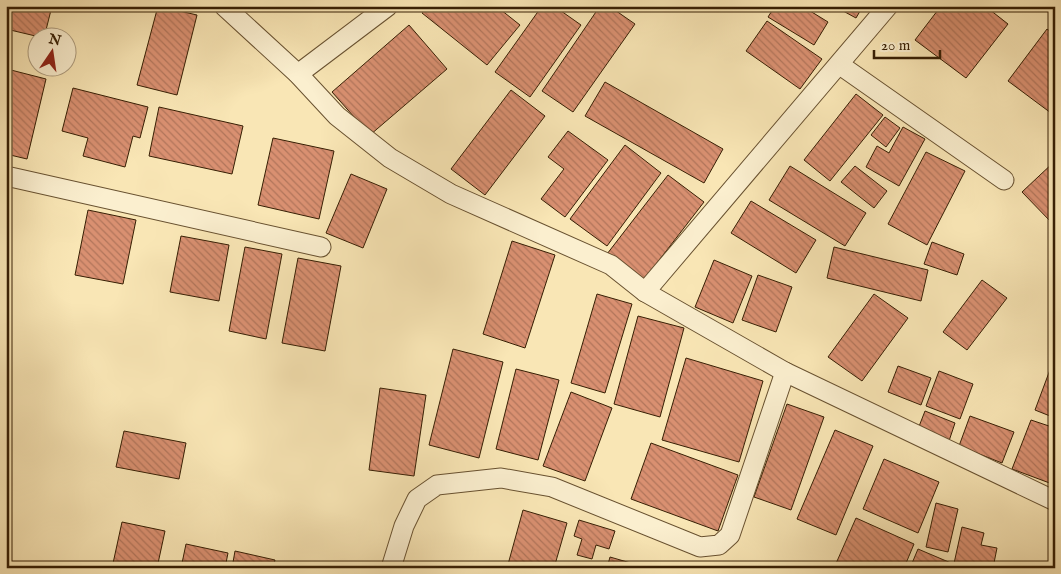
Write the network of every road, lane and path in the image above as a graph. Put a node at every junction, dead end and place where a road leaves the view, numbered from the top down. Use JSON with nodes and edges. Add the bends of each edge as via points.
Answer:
{"nodes":[{"id":1,"x":224,"y":6,"type":"edge"},
{"id":2,"x":388,"y":6,"type":"edge"},
{"id":3,"x":888,"y":6,"type":"edge"},
{"id":4,"x":840,"y":65,"type":"junction"},
{"id":5,"x":298,"y":74,"type":"junction"},
{"id":6,"x":6,"y":176,"type":"edge"},
{"id":7,"x":1004,"y":180,"type":"dead end"},
{"id":8,"x":321,"y":247,"type":"dead end"},
{"id":9,"x":645,"y":292,"type":"junction"},
{"id":10,"x":785,"y":372,"type":"junction"},
{"id":11,"x":1055,"y":502,"type":"edge"},
{"id":12,"x":391,"y":568,"type":"edge"}],
"edges":[{"from":1,"to":5,"type":"street"},
{"from":2,"to":5,"type":"street"},
{"from":3,"to":4,"type":"street"},
{"from":4,"to":7,"type":"street"},
{"from":4,"to":9,"type":"street"},
{"from":5,"to":9,"type":"street","via":[[337,116],[390,158],[451,194],[611,265]]},
{"from":6,"to":8,"type":"street"},
{"from":9,"to":10,"type":"street"},
{"from":10,"to":11,"type":"street"},
{"from":10,"to":12,"type":"street","via":[[730,535],[719,545],[700,547],[552,488],[501,478],[437,485],[417,499],[404,526]]}]}
